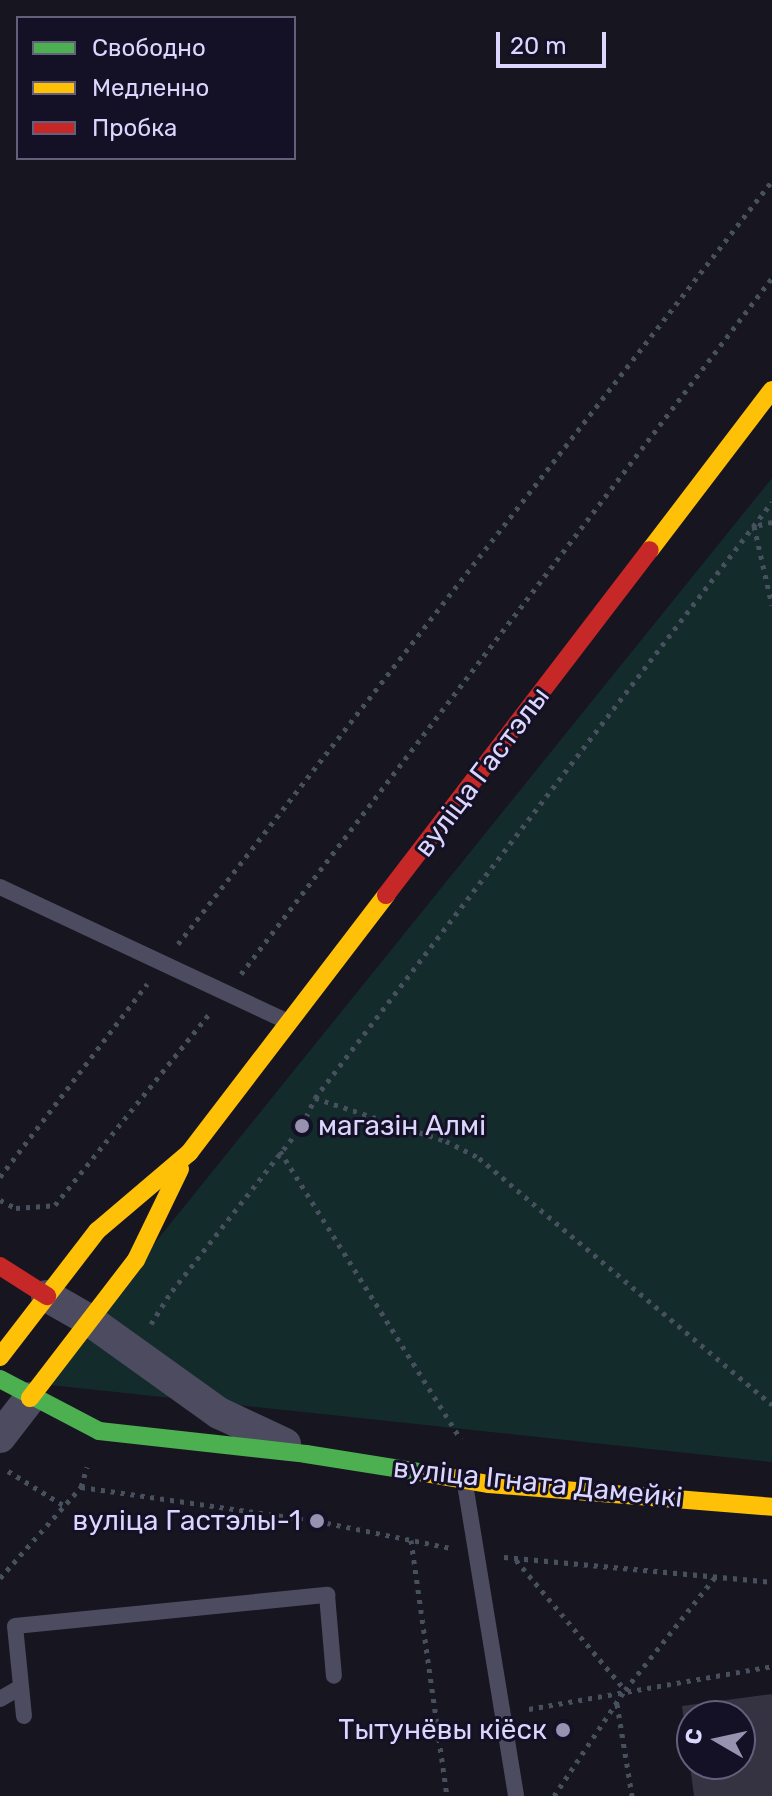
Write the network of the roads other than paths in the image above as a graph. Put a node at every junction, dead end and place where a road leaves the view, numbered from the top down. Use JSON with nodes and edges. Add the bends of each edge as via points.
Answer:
{"nodes":[{"id":1,"x":772,"y":390,"type":"edge"},
{"id":2,"x":0,"y":887,"type":"edge"},
{"id":3,"x":291,"y":1023,"type":"junction"},
{"id":4,"x":189,"y":1153,"type":"junction"},
{"id":5,"x":0,"y":1266,"type":"edge"},
{"id":6,"x":47,"y":1296,"type":"junction"},
{"id":7,"x":89,"y":1320,"type":"junction"},
{"id":8,"x":0,"y":1357,"type":"edge"},
{"id":9,"x":0,"y":1379,"type":"edge"},
{"id":10,"x":30,"y":1398,"type":"junction"},
{"id":11,"x":0,"y":1437,"type":"edge"},
{"id":12,"x":306,"y":1454,"type":"junction"},
{"id":13,"x":464,"y":1478,"type":"junction"},
{"id":14,"x":772,"y":1507,"type":"edge"},
{"id":15,"x":334,"y":1676,"type":"dead end"},
{"id":16,"x":21,"y":1687,"type":"junction"},
{"id":17,"x":0,"y":1699,"type":"edge"},
{"id":18,"x":24,"y":1716,"type":"dead end"},
{"id":19,"x":516,"y":1796,"type":"edge"}],
"edges":[{"from":1,"to":3,"type":"main road","name":"вуліца Гастэлы"},
{"from":2,"to":3,"type":"lane"},
{"from":3,"to":4,"type":"main road","name":"вуліца Гастэлы"},
{"from":4,"to":6,"type":"main road","name":"вуліца Гастэлы","via":[[97,1231]]},
{"from":4,"to":7,"type":"main road","name":"вуліца Гастэлы","via":[[136,1260]]},
{"from":5,"to":6,"type":"main road"},
{"from":6,"to":7,"type":"street","name":"вуліца Ігната Дамейкі"},
{"from":6,"to":8,"type":"main road","name":"вуліца Гастэлы"},
{"from":7,"to":10,"type":"main road","name":"вуліца Гастэлы"},
{"from":7,"to":12,"type":"street","name":"вуліца Ігната Дамейкі","via":[[219,1413]]},
{"from":9,"to":10,"type":"main road","name":"вуліца Ігната Дамейкі"},
{"from":10,"to":11,"type":"street","name":"вуліца Гастэлы"},
{"from":10,"to":12,"type":"main road","name":"вуліца Ігната Дамейкі","via":[[99,1431]]},
{"from":12,"to":13,"type":"main road","name":"вуліца Ігната Дамейкі"},
{"from":13,"to":14,"type":"main road","name":"вуліца Ігната Дамейкі"},
{"from":13,"to":19,"type":"lane"},
{"from":15,"to":16,"type":"lane","via":[[327,1595],[15,1626]]},
{"from":16,"to":17,"type":"lane"},
{"from":16,"to":18,"type":"lane"}]}
